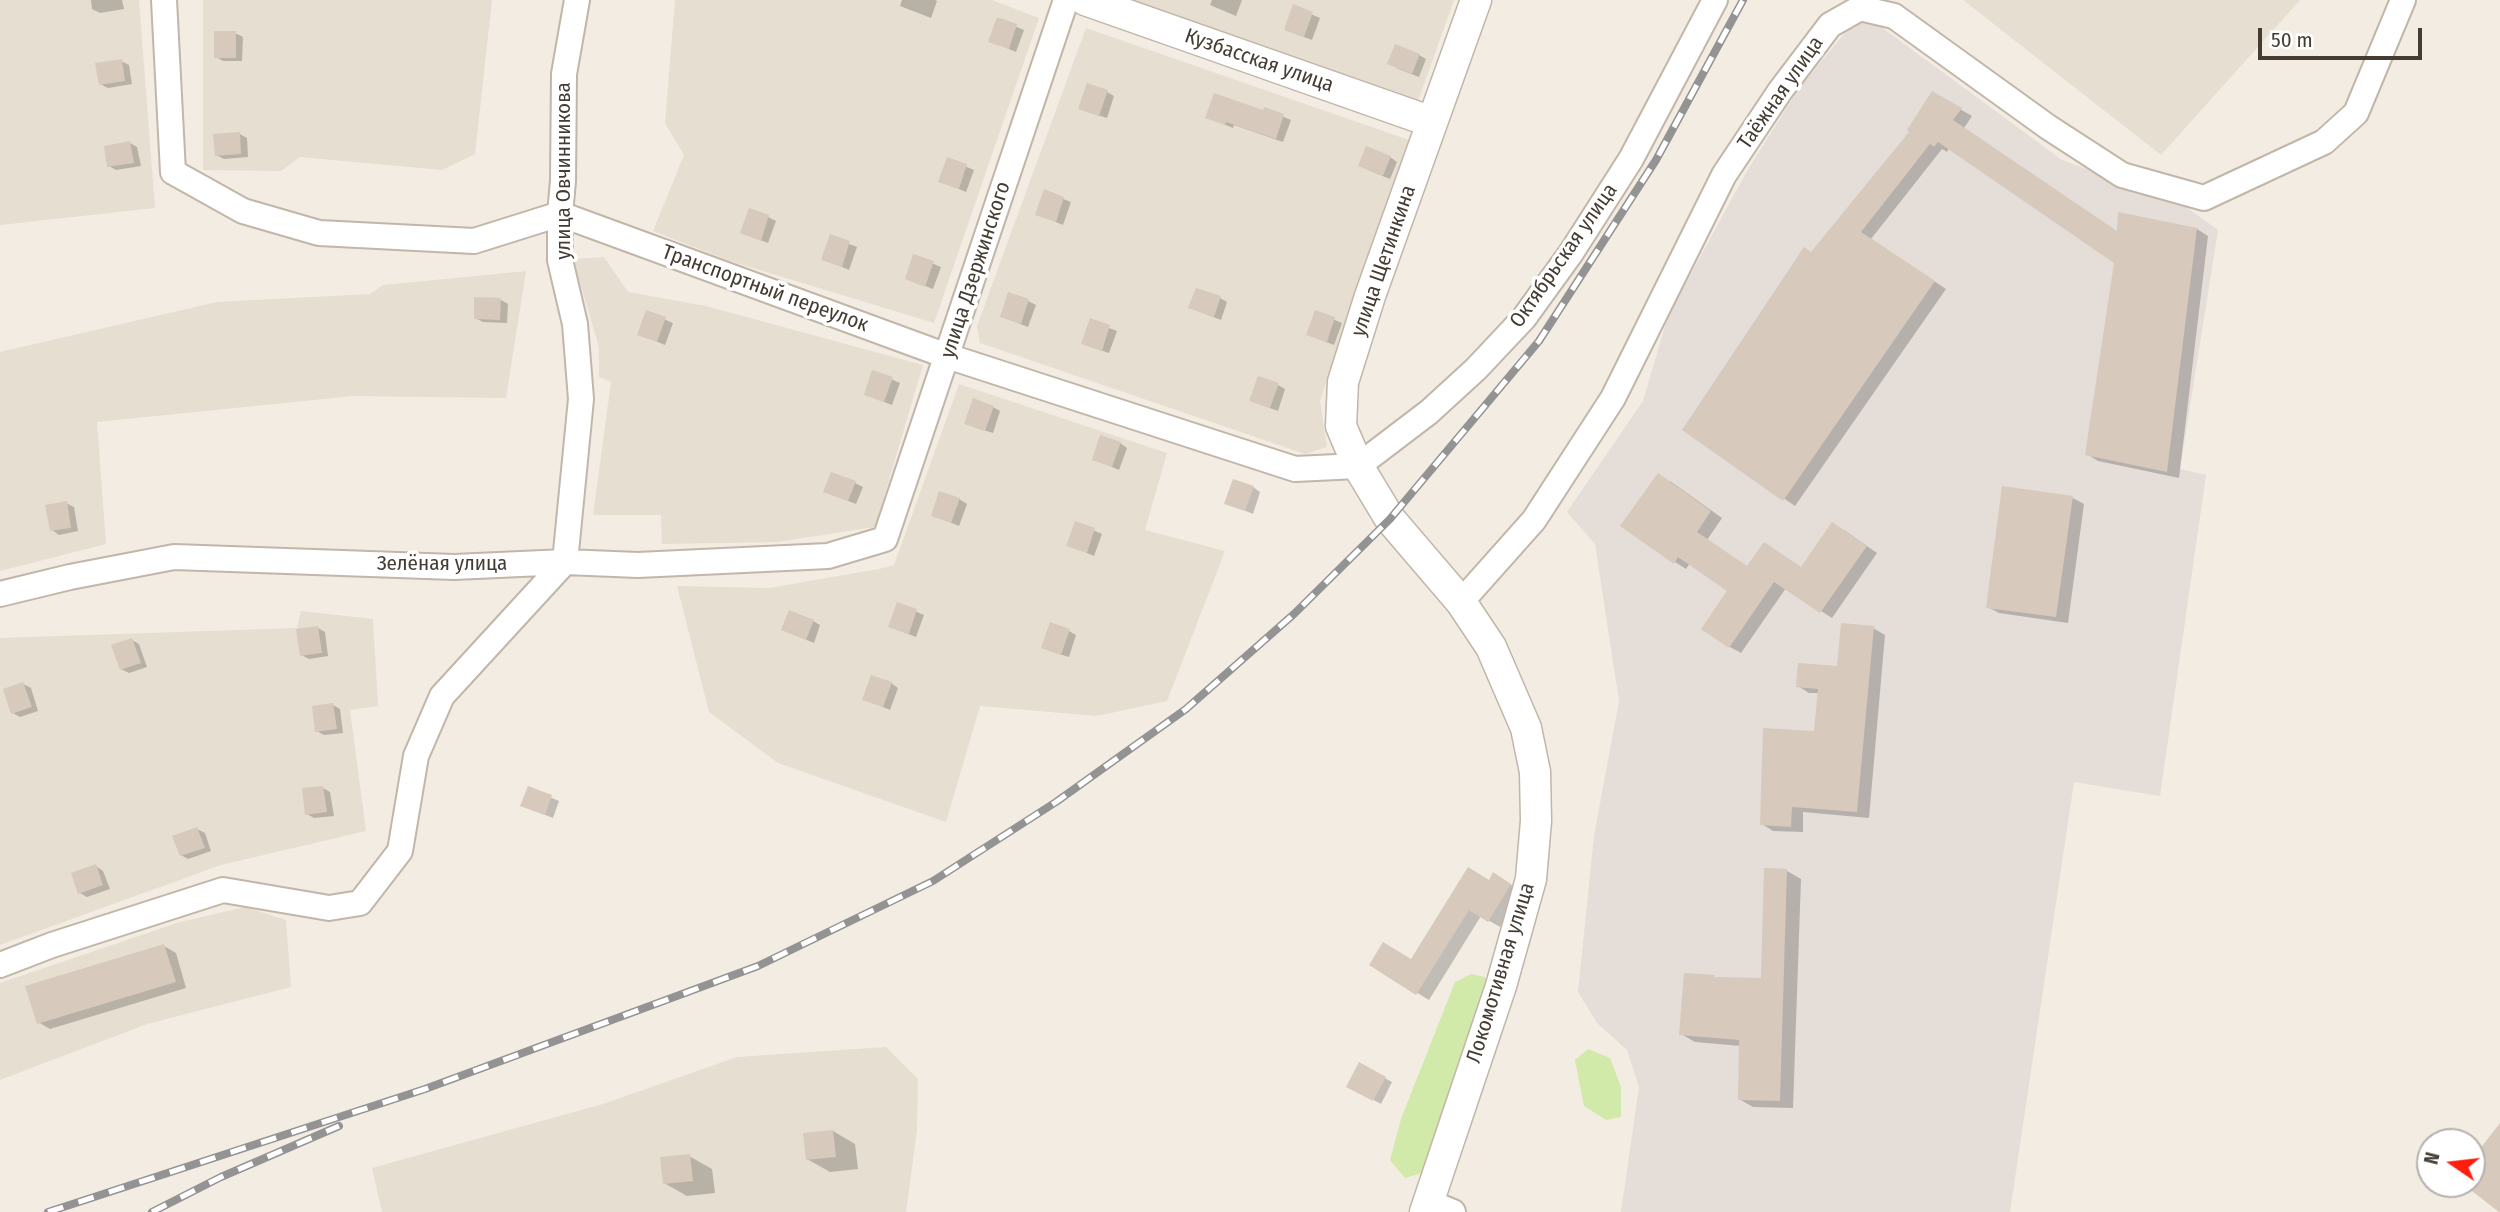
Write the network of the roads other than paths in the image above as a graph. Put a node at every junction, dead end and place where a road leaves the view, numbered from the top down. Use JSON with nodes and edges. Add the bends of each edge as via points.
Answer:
{"nodes":[{"id":1,"x":163,"y":0,"type":"edge"},
{"id":2,"x":577,"y":0,"type":"edge"},
{"id":3,"x":1066,"y":0,"type":"edge"},
{"id":4,"x":1085,"y":0,"type":"edge"},
{"id":5,"x":1476,"y":0,"type":"edge"},
{"id":6,"x":1714,"y":0,"type":"edge"},
{"id":7,"x":2403,"y":0,"type":"edge"},
{"id":8,"x":1432,"y":122,"type":"junction"},
{"id":9,"x":559,"y":214,"type":"junction"},
{"id":10,"x":947,"y":356,"type":"junction"},
{"id":11,"x":1358,"y":466,"type":"junction"},
{"id":12,"x":1390,"y":519,"type":"joint"},
{"id":13,"x":885,"y":539,"type":"joint"},
{"id":14,"x":565,"y":562,"type":"junction"},
{"id":15,"x":0,"y":594,"type":"edge"},
{"id":16,"x":1461,"y":602,"type":"junction"},
{"id":17,"x":0,"y":965,"type":"edge"},
{"id":18,"x":1436,"y":1209,"type":"edge"}],
"edges":[{"from":1,"to":9,"type":"street","via":[[173,172],[243,211],[319,233],[474,241]]},
{"from":2,"to":9,"type":"street","name":"улица Овчинникова","via":[[564,74]]},
{"from":3,"to":10,"type":"street","name":"улица Дзержинского"},
{"from":4,"to":8,"type":"street","name":"Кузбасская улица"},
{"from":5,"to":8,"type":"street","name":"улица Щетинкина"},
{"from":6,"to":11,"type":"street","name":"Октябрьская улица","via":[[1631,159],[1524,318],[1429,412]]},
{"from":7,"to":16,"type":"street","name":"Таёжная улица","via":[[2356,113],[2323,142],[2204,198],[2122,175],[1894,16],[1860,8],[1830,25],[1724,176],[1613,398],[1534,520]]},
{"from":8,"to":11,"type":"street","name":"улица Щетинкина","via":[[1343,382],[1341,426]]},
{"from":9,"to":10,"type":"street","name":"Транспортный переулок"},
{"from":9,"to":14,"type":"street","name":"улица Овчинникова","via":[[560,260],[575,324],[581,400]]},
{"from":10,"to":11,"type":"street","name":"Транспортный переулок","via":[[1295,469]]},
{"from":10,"to":13,"type":"street","name":"улица Дзержинского"},
{"from":11,"to":12,"type":"street","name":"улица Щетинкина"},
{"from":12,"to":16,"type":"street","name":"Локомотивная улица"},
{"from":13,"to":14,"type":"street","name":"Зелёная улица","via":[[828,556],[638,565]]},
{"from":14,"to":15,"type":"street","name":"Зелёная улица","via":[[454,567],[174,557]]},
{"from":14,"to":17,"type":"street","via":[[442,696],[416,756],[400,850],[360,903],[329,908],[223,890]]},
{"from":16,"to":18,"type":"street","name":"Локомотивная улица","via":[[1491,647],[1526,728],[1535,772],[1536,821],[1531,879],[1517,935]]}]}
